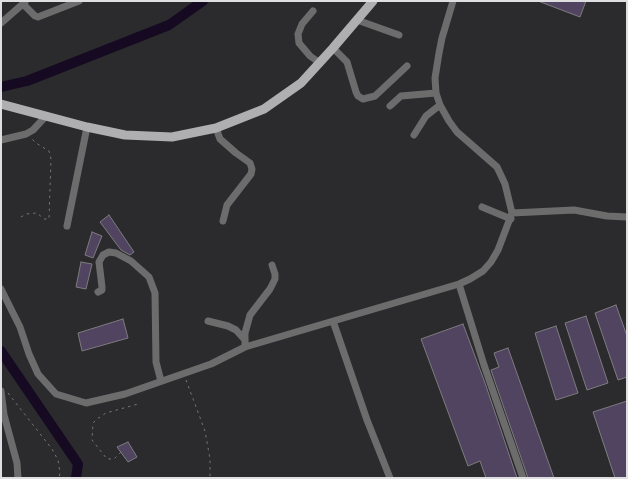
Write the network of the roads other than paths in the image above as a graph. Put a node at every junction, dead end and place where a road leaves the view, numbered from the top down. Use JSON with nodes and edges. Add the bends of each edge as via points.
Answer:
{"nodes":[{"id":1,"x":56,"y":1,"type":"edge"},
{"id":2,"x":79,"y":1,"type":"edge"},
{"id":3,"x":372,"y":1,"type":"edge"},
{"id":4,"x":454,"y":1,"type":"edge"},
{"id":5,"x":25,"y":3,"type":"edge"},
{"id":6,"x":59,"y":9,"type":"junction"},
{"id":7,"x":313,"y":11,"type":"dead end"},
{"id":8,"x":357,"y":20,"type":"junction"},
{"id":9,"x":1,"y":23,"type":"edge"},
{"id":10,"x":398,"y":35,"type":"dead end"},
{"id":11,"x":333,"y":48,"type":"junction"},
{"id":12,"x":320,"y":63,"type":"junction"},
{"id":13,"x":407,"y":66,"type":"dead end"},
{"id":14,"x":436,"y":93,"type":"junction"},
{"id":15,"x":1,"y":104,"type":"edge"},
{"id":16,"x":440,"y":105,"type":"junction"},
{"id":17,"x":390,"y":106,"type":"dead end"},
{"id":18,"x":46,"y":116,"type":"junction"},
{"id":19,"x":87,"y":127,"type":"junction"},
{"id":20,"x":216,"y":128,"type":"junction"},
{"id":21,"x":414,"y":135,"type":"dead end"},
{"id":22,"x":1,"y":140,"type":"edge"},
{"id":23,"x":482,"y":207,"type":"dead end"},
{"id":24,"x":512,"y":216,"type":"junction"},
{"id":25,"x":626,"y":218,"type":"edge"},
{"id":26,"x":222,"y":222,"type":"dead end"},
{"id":27,"x":67,"y":226,"type":"dead end"},
{"id":28,"x":272,"y":265,"type":"dead end"},
{"id":29,"x":459,"y":284,"type":"junction"},
{"id":30,"x":1,"y":289,"type":"edge"},
{"id":31,"x":98,"y":292,"type":"dead end"},
{"id":32,"x":208,"y":321,"type":"dead end"},
{"id":33,"x":333,"y":321,"type":"junction"},
{"id":34,"x":245,"y":344,"type":"junction"},
{"id":35,"x":161,"y":381,"type":"junction"},
{"id":36,"x":3,"y":390,"type":"edge"},
{"id":37,"x":18,"y":478,"type":"edge"},
{"id":38,"x":390,"y":478,"type":"edge"},
{"id":39,"x":523,"y":478,"type":"edge"}],
"edges":[{"from":1,"to":6,"type":"street"},
{"from":2,"to":6,"type":"street"},
{"from":3,"to":8,"type":"main road"},
{"from":4,"to":14,"type":"street","via":[[440,46]]},
{"from":5,"to":6,"type":"street","via":[[38,17]]},
{"from":5,"to":9,"type":"street"},
{"from":7,"to":12,"type":"street","via":[[302,24],[299,44]]},
{"from":8,"to":10,"type":"street"},
{"from":8,"to":11,"type":"main road"},
{"from":11,"to":12,"type":"main road"},
{"from":11,"to":13,"type":"street","via":[[347,62],[356,92],[362,99],[375,96]]},
{"from":12,"to":20,"type":"main road","via":[[278,100]]},
{"from":14,"to":16,"type":"street"},
{"from":14,"to":17,"type":"street","via":[[401,96]]},
{"from":15,"to":18,"type":"main road"},
{"from":16,"to":21,"type":"street","via":[[426,116]]},
{"from":16,"to":24,"type":"street","via":[[457,132],[497,167],[505,184]]},
{"from":18,"to":19,"type":"main road"},
{"from":18,"to":22,"type":"street","via":[[26,134]]},
{"from":19,"to":20,"type":"main road","via":[[155,137]]},
{"from":19,"to":27,"type":"street"},
{"from":20,"to":26,"type":"street","via":[[220,139],[250,163],[252,169],[227,205]]},
{"from":23,"to":24,"type":"street"},
{"from":24,"to":25,"type":"street","via":[[574,210]]},
{"from":24,"to":29,"type":"street","via":[[491,262],[483,271]]},
{"from":28,"to":34,"type":"street","via":[[275,279],[250,315]]},
{"from":29,"to":33,"type":"street"},
{"from":29,"to":39,"type":"street"},
{"from":30,"to":35,"type":"street","via":[[38,374],[56,394],[76,401],[93,402]]},
{"from":31,"to":35,"type":"street","via":[[102,290],[99,262],[109,252],[131,261],[149,277],[155,293],[156,362]]},
{"from":32,"to":34,"type":"street","via":[[236,330]]},
{"from":33,"to":34,"type":"street","via":[[284,337]]},
{"from":33,"to":38,"type":"street"},
{"from":34,"to":35,"type":"street","via":[[211,364]]},
{"from":36,"to":37,"type":"street","via":[[4,415]]}]}
